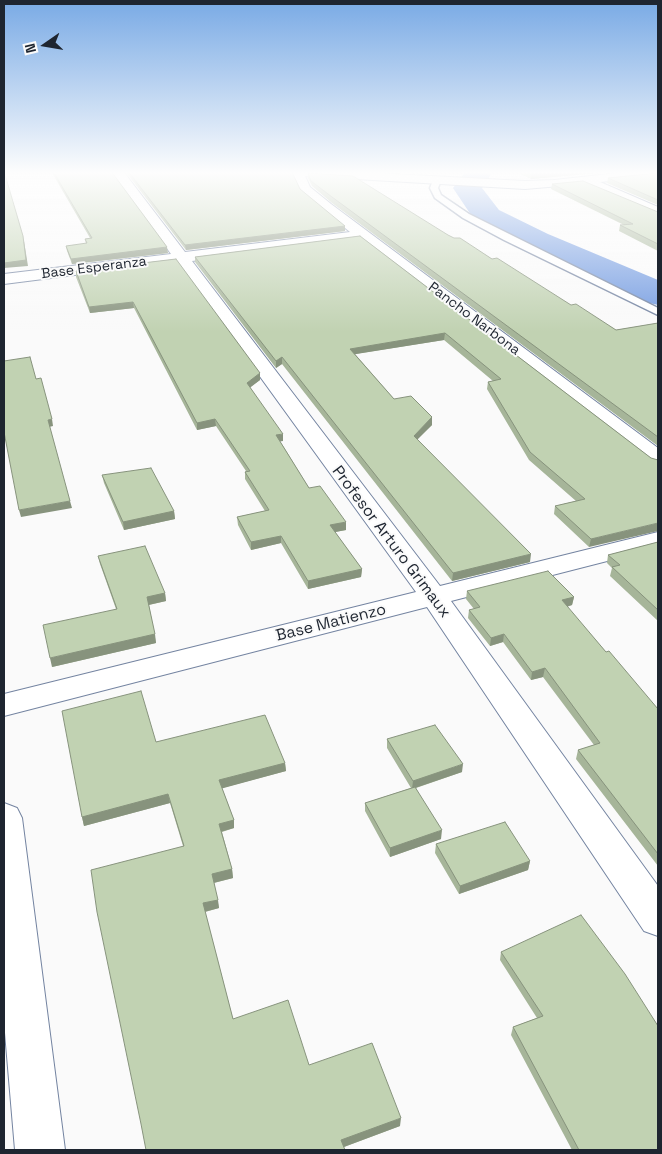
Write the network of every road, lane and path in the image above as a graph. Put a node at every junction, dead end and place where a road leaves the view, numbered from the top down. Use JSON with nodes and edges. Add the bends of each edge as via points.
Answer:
{"nodes":[{"id":1,"x":156,"y":225,"type":"edge"},
{"id":2,"x":351,"y":225,"type":"edge"},
{"id":3,"x":482,"y":225,"type":"edge"},
{"id":4,"x":364,"y":235,"type":"junction"},
{"id":5,"x":180,"y":258,"type":"junction"},
{"id":6,"x":4,"y":279,"type":"edge"},
{"id":7,"x":658,"y":312,"type":"edge"},
{"id":8,"x":658,"y":458,"type":"edge"},
{"id":9,"x":658,"y":540,"type":"edge"},
{"id":10,"x":434,"y":597,"type":"junction"},
{"id":11,"x":4,"y":704,"type":"edge"},
{"id":12,"x":4,"y":818,"type":"edge"},
{"id":13,"x":658,"y":918,"type":"edge"},
{"id":14,"x":40,"y":1150,"type":"edge"}],
"edges":[{"from":1,"to":5,"type":"street","name":"Profesor Arturo Grimaux"},
{"from":2,"to":4,"type":"street","name":"Pancho Narbona"},
{"from":3,"to":7,"type":"lane"},
{"from":4,"to":5,"type":"street","name":"Base Esperanza"},
{"from":4,"to":8,"type":"street","name":"Pancho Narbona"},
{"from":5,"to":6,"type":"street","name":"Base Esperanza"},
{"from":5,"to":10,"type":"street","name":"Profesor Arturo Grimaux"},
{"from":9,"to":10,"type":"street","name":"Base Matienzo"},
{"from":10,"to":11,"type":"street","name":"Base Matienzo"},
{"from":10,"to":13,"type":"street","name":"Profesor Arturo Grimaux"},
{"from":12,"to":14,"type":"street"}]}
